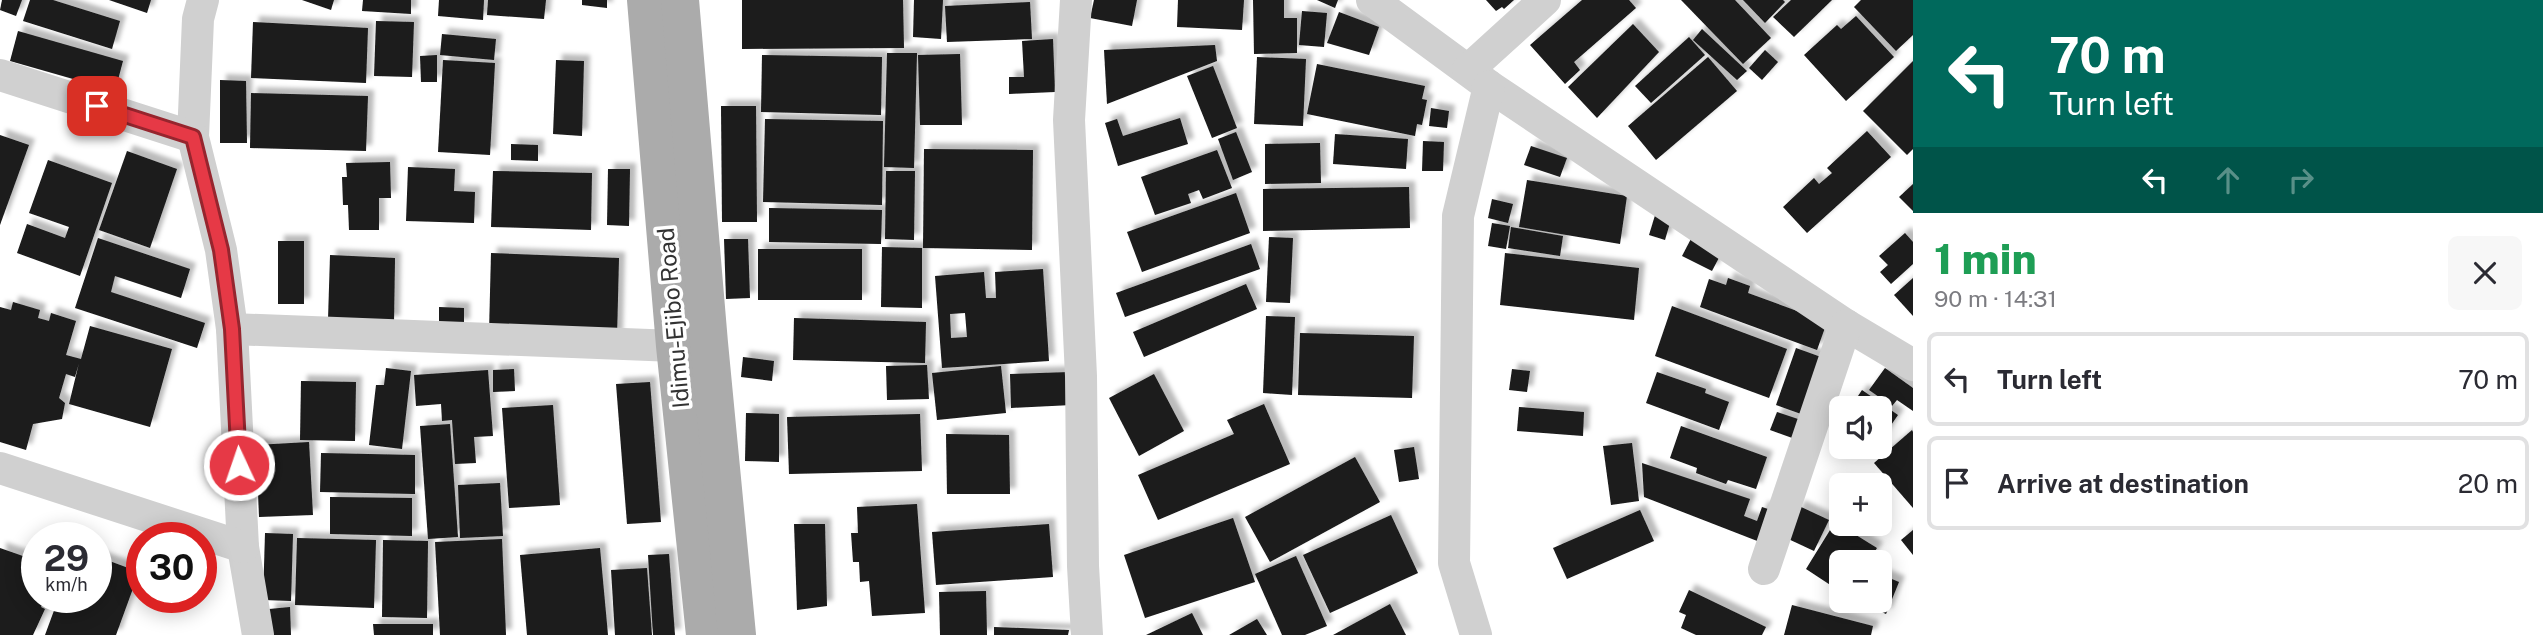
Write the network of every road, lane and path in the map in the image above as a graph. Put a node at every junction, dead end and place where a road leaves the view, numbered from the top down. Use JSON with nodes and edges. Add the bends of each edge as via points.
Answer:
{"nodes":[{"id":1,"x":203,"y":0,"type":"edge"},
{"id":2,"x":646,"y":0,"type":"edge"},
{"id":3,"x":680,"y":0,"type":"edge"},
{"id":4,"x":1076,"y":0,"type":"edge"},
{"id":5,"x":1372,"y":0,"type":"edge"},
{"id":6,"x":1545,"y":0,"type":"edge"},
{"id":7,"x":0,"y":75,"type":"edge"},
{"id":8,"x":1478,"y":78,"type":"junction"},
{"id":9,"x":193,"y":137,"type":"junction"},
{"id":10,"x":1846,"y":325,"type":"junction"},
{"id":11,"x":232,"y":329,"type":"junction"},
{"id":12,"x":675,"y":346,"type":"junction"},
{"id":13,"x":1913,"y":365,"type":"edge"},
{"id":14,"x":0,"y":468,"type":"edge"},
{"id":15,"x":243,"y":547,"type":"junction"},
{"id":16,"x":1764,"y":569,"type":"dead end"},
{"id":17,"x":258,"y":635,"type":"edge"},
{"id":18,"x":705,"y":635,"type":"edge"},
{"id":19,"x":737,"y":635,"type":"edge"},
{"id":20,"x":1087,"y":635,"type":"edge"},
{"id":21,"x":1476,"y":635,"type":"edge"}],
"edges":[{"from":1,"to":9,"type":"street","via":[[198,19]]},
{"from":2,"to":12,"type":"main road","name":"Idimu-Ejibo Road"},
{"from":3,"to":19,"type":"main road","name":"Idimu-Ejibo Road"},
{"from":4,"to":20,"type":"street","via":[[1069,120]]},
{"from":5,"to":8,"type":"street"},
{"from":6,"to":8,"type":"street"},
{"from":7,"to":9,"type":"street"},
{"from":8,"to":10,"type":"street"},
{"from":8,"to":21,"type":"street","via":[[1458,216],[1454,563]]},
{"from":9,"to":11,"type":"street","via":[[221,250]]},
{"from":10,"to":13,"type":"street"},
{"from":10,"to":16,"type":"street"},
{"from":11,"to":12,"type":"street"},
{"from":11,"to":15,"type":"street"},
{"from":12,"to":18,"type":"main road","name":"Idimu-Ejibo Road"},
{"from":14,"to":15,"type":"street"},
{"from":15,"to":17,"type":"street"}]}
